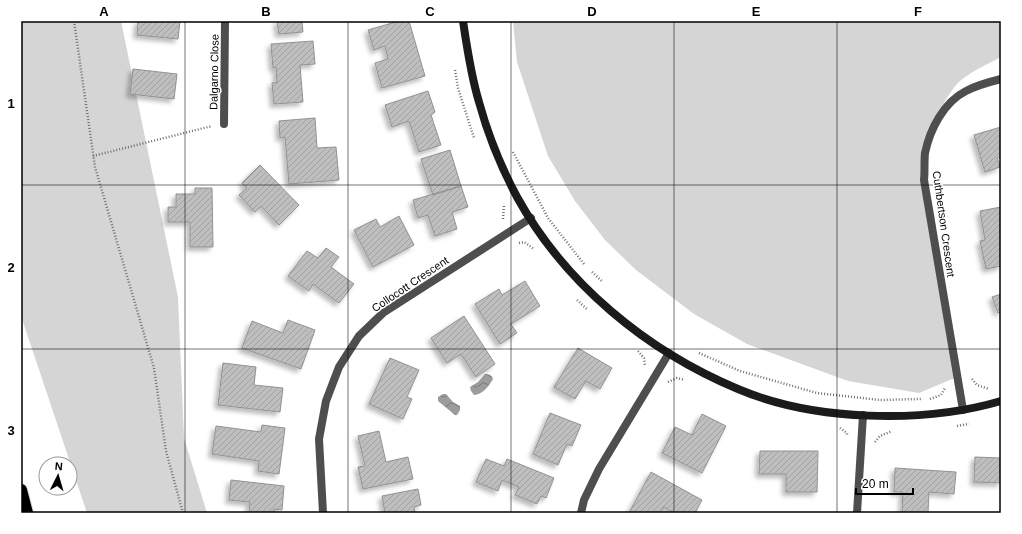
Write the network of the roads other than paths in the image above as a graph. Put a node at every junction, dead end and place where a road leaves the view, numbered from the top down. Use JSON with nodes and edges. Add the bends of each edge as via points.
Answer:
{"nodes":[{"id":1,"x":225,"y":21,"type":"edge"},
{"id":2,"x":463,"y":21,"type":"edge"},
{"id":3,"x":1001,"y":79,"type":"edge"},
{"id":4,"x":224,"y":124,"type":"road end"},
{"id":5,"x":531,"y":218,"type":"junction"},
{"id":6,"x":669,"y":353,"type":"junction"},
{"id":7,"x":1001,"y":400,"type":"edge"},
{"id":8,"x":963,"y":410,"type":"junction"},
{"id":9,"x":863,"y":415,"type":"junction"},
{"id":10,"x":21,"y":490,"type":"edge"},
{"id":11,"x":27,"y":513,"type":"edge"},
{"id":12,"x":323,"y":513,"type":"edge"},
{"id":13,"x":581,"y":513,"type":"edge"},
{"id":14,"x":857,"y":513,"type":"edge"}],
"edges":[{"from":1,"to":4,"type":"street","name":"Dalgarno Close"},
{"from":2,"to":5,"type":"street","via":[[481,109],[495,151]]},
{"from":3,"to":8,"type":"street","name":"Cuthbertson Crescent","via":[[964,92],[946,107],[932,129],[925,154],[924,180]]},
{"from":5,"to":6,"type":"street","via":[[576,278],[611,312]]},
{"from":5,"to":12,"type":"street","name":"Collocott Crescent","via":[[383,313],[359,336],[339,366],[326,401],[319,439]]},
{"from":6,"to":9,"type":"street","via":[[738,390],[788,405]]},
{"from":6,"to":13,"type":"street","via":[[599,469],[584,500]]},
{"from":7,"to":8,"type":"street"},
{"from":8,"to":9,"type":"street","via":[[913,416]]},
{"from":9,"to":14,"type":"street"},
{"from":10,"to":11,"type":"highway"}]}
